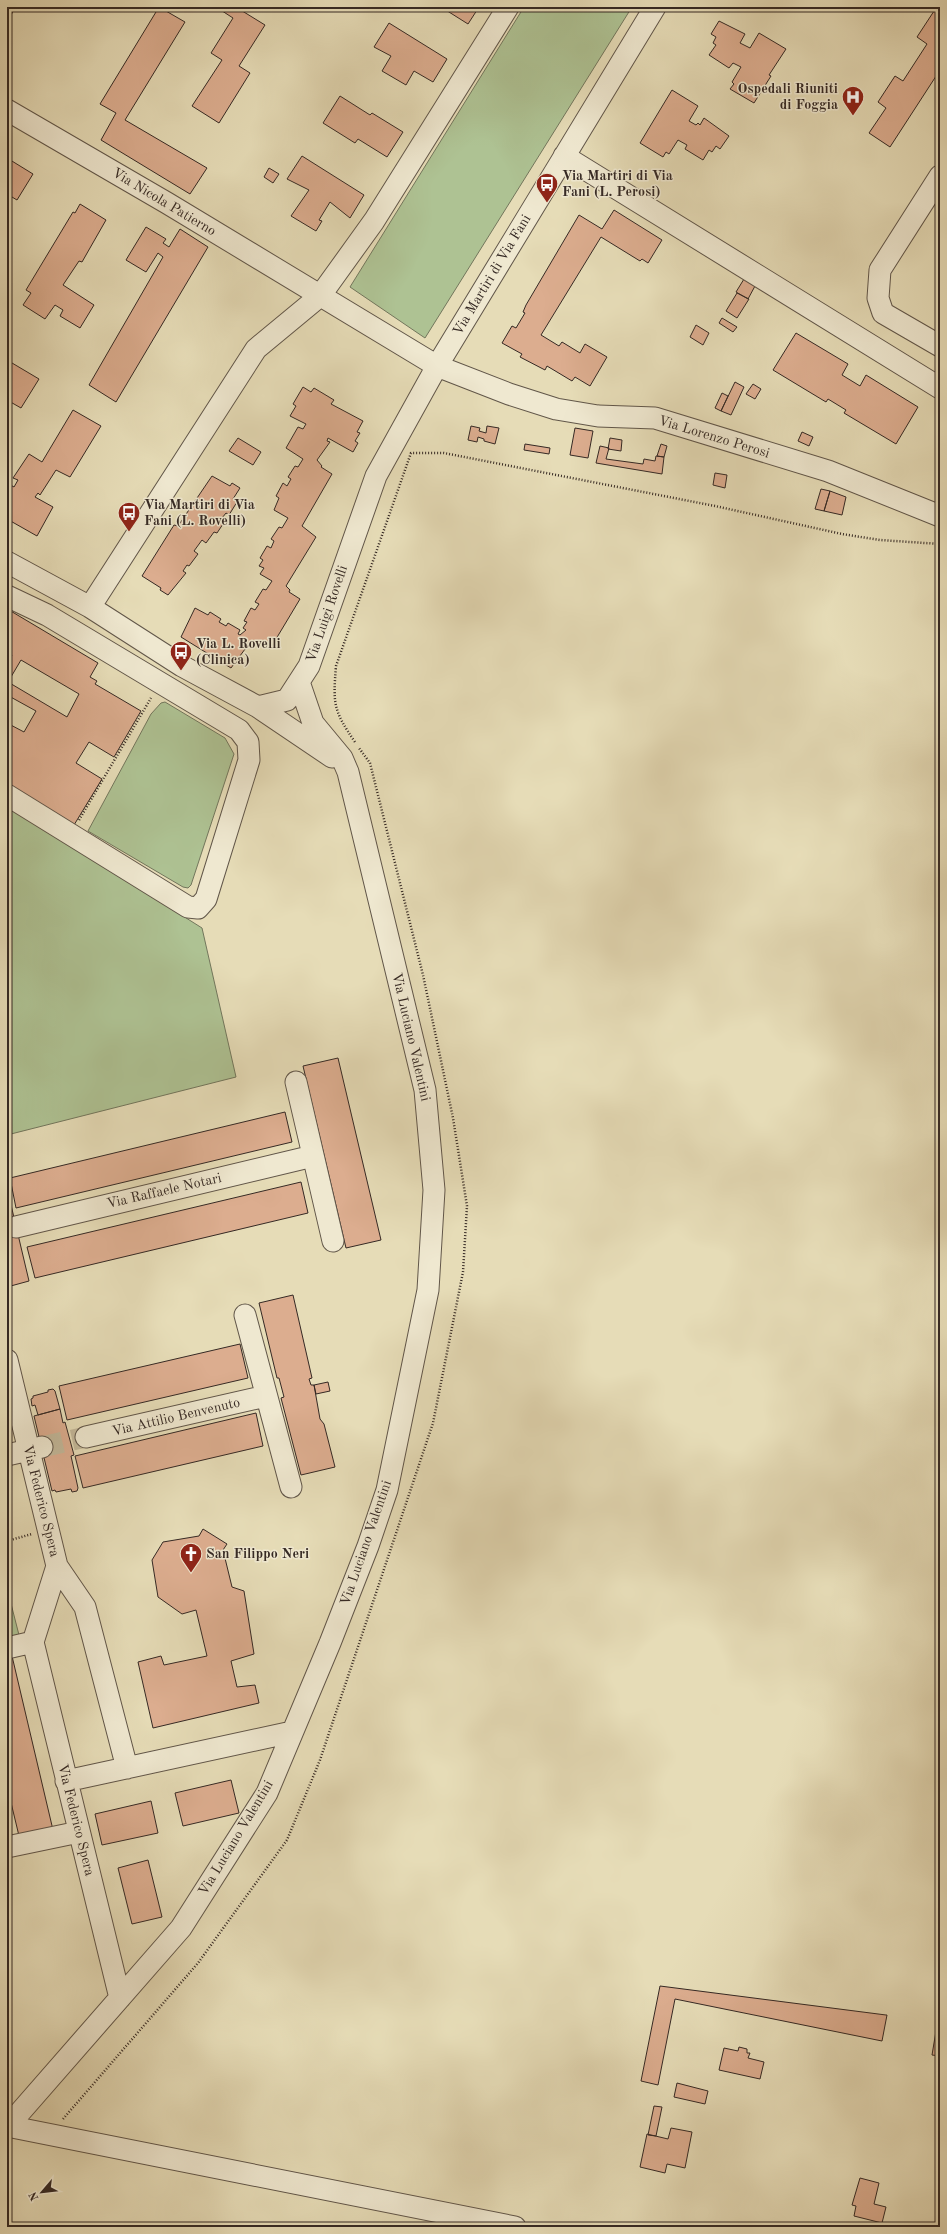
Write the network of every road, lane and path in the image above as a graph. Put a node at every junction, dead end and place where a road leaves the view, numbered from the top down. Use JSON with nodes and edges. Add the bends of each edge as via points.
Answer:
{"nodes":[{"id":1,"x":508,"y":7,"type":"edge"},
{"id":2,"x":655,"y":7,"type":"edge"},
{"id":3,"x":7,"y":110,"type":"edge"},
{"id":4,"x":564,"y":156,"type":"junction"},
{"id":5,"x":940,"y":176,"type":"edge"},
{"id":6,"x":320,"y":296,"type":"junction"},
{"id":7,"x":940,"y":346,"type":"edge"},
{"id":8,"x":436,"y":366,"type":"junction"},
{"id":9,"x":940,"y":388,"type":"edge"},
{"id":10,"x":940,"y":516,"type":"edge"},
{"id":11,"x":7,"y":562,"type":"edge"},
{"id":12,"x":66,"y":593,"type":"junction"},
{"id":13,"x":7,"y":596,"type":"edge"},
{"id":14,"x":90,"y":607,"type":"junction"},
{"id":15,"x":47,"y":615,"type":"junction"},
{"id":16,"x":161,"y":682,"type":"junction"},
{"id":17,"x":299,"y":682,"type":"junction"},
{"id":18,"x":258,"y":708,"type":"junction"},
{"id":19,"x":348,"y":772,"type":"junction"},
{"id":20,"x":7,"y":795,"type":"edge"},
{"id":21,"x":71,"y":833,"type":"junction"},
{"id":22,"x":296,"y":1082,"type":"dead end"},
{"id":23,"x":313,"y":1156,"type":"junction"},
{"id":24,"x":16,"y":1227,"type":"dead end"},
{"id":25,"x":333,"y":1241,"type":"dead end"},
{"id":26,"x":244,"y":1315,"type":"dead end"},
{"id":27,"x":7,"y":1360,"type":"edge"},
{"id":28,"x":266,"y":1396,"type":"junction"},
{"id":29,"x":86,"y":1437,"type":"tunnel mouth"},
{"id":30,"x":36,"y":1449,"type":"junction"},
{"id":31,"x":7,"y":1455,"type":"edge"},
{"id":32,"x":291,"y":1487,"type":"dead end"},
{"id":33,"x":48,"y":1530,"type":"junction"},
{"id":34,"x":7,"y":1541,"type":"edge"},
{"id":35,"x":57,"y":1566,"type":"junction"},
{"id":36,"x":33,"y":1642,"type":"junction"},
{"id":37,"x":7,"y":1648,"type":"edge"},
{"id":38,"x":292,"y":1732,"type":"junction"},
{"id":39,"x":127,"y":1768,"type":"junction"},
{"id":40,"x":66,"y":1781,"type":"junction"},
{"id":41,"x":79,"y":1832,"type":"junction"},
{"id":42,"x":7,"y":1847,"type":"edge"},
{"id":43,"x":120,"y":1998,"type":"junction"},
{"id":44,"x":7,"y":2126,"type":"edge"},
{"id":45,"x":515,"y":2227,"type":"edge"}],
"edges":[{"from":1,"to":6,"type":"street","via":[[374,221]]},
{"from":2,"to":4,"type":"street","name":"Via Martiri di Via Fani"},
{"from":3,"to":6,"type":"street","name":"Via Nicola Patierno"},
{"from":4,"to":8,"type":"street","name":"Via Martiri di Via Fani"},
{"from":4,"to":9,"type":"street"},
{"from":5,"to":7,"type":"street","via":[[880,270],[878,298],[883,313]]},
{"from":6,"to":8,"type":"street"},
{"from":6,"to":14,"type":"street","via":[[256,348]]},
{"from":8,"to":10,"type":"street","name":"Via Lorenzo Perosi","via":[[556,409],[598,416],[655,418],[828,471]]},
{"from":8,"to":17,"type":"street","name":"Via Luigi Rovelli","via":[[376,476],[309,666]]},
{"from":11,"to":12,"type":"street"},
{"from":12,"to":14,"type":"street"},
{"from":12,"to":15,"type":"street","via":[[54,613]]},
{"from":13,"to":15,"type":"street"},
{"from":14,"to":18,"type":"street","via":[[182,666]]},
{"from":15,"to":16,"type":"street"},
{"from":16,"to":21,"type":"path"},
{"from":16,"to":21,"type":"street","via":[[239,730],[248,742],[249,760],[206,899],[198,908],[188,907]]},
{"from":17,"to":18,"type":"street","name":"Via Luigi Rovelli","via":[[287,700]]},
{"from":17,"to":19,"type":"street","name":"Via Luciano Valentini","via":[[313,723],[342,758]]},
{"from":18,"to":19,"type":"street","via":[[329,755]]},
{"from":19,"to":38,"type":"street","name":"Via Luciano Valentini","via":[[426,1090],[434,1190],[432,1251],[428,1290],[387,1490],[366,1553]]},
{"from":20,"to":21,"type":"street"},
{"from":22,"to":23,"type":"street"},
{"from":23,"to":24,"type":"street","name":"Via Raffaele Notari"},
{"from":23,"to":25,"type":"street"},
{"from":26,"to":28,"type":"street"},
{"from":27,"to":30,"type":"street","name":"Via Federico Spera"},
{"from":28,"to":29,"type":"street","name":"Via Attilio Benvenuto"},
{"from":28,"to":32,"type":"street"},
{"from":30,"to":31,"type":"street"},
{"from":30,"to":33,"type":"street","name":"Via Federico Spera"},
{"from":33,"to":34,"type":"path"},
{"from":33,"to":35,"type":"street","name":"Via Federico Spera"},
{"from":35,"to":36,"type":"street","name":"Via Federico Spera"},
{"from":35,"to":39,"type":"street","via":[[85,1607]]},
{"from":36,"to":37,"type":"street"},
{"from":36,"to":40,"type":"street","name":"Via Federico Spera"},
{"from":38,"to":39,"type":"street"},
{"from":38,"to":43,"type":"street","name":"Via Luciano Valentini","via":[[267,1793],[181,1928]]},
{"from":39,"to":40,"type":"street"},
{"from":40,"to":41,"type":"street","name":"Via Federico Spera"},
{"from":41,"to":42,"type":"street"},
{"from":41,"to":43,"type":"street","name":"Via Federico Spera"},
{"from":43,"to":44,"type":"street","name":"Via Luciano Valentini"},
{"from":44,"to":45,"type":"street"}]}
